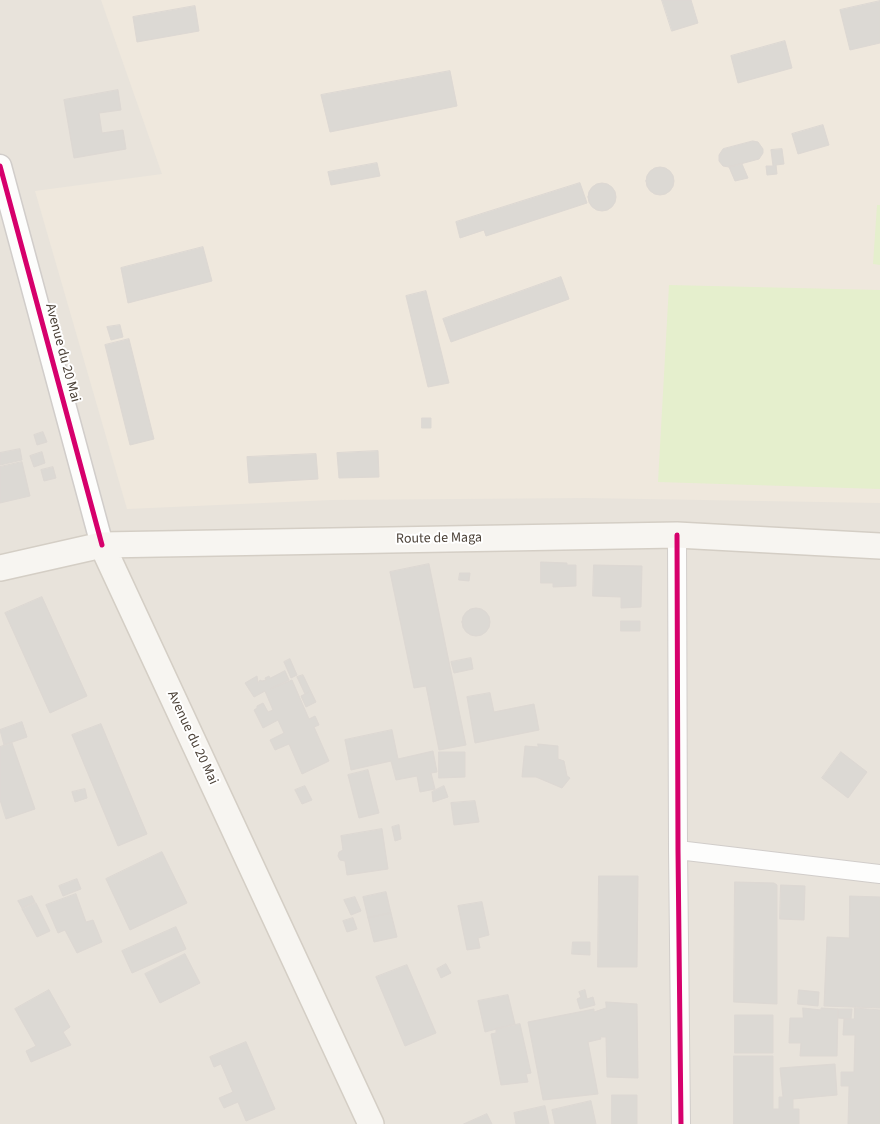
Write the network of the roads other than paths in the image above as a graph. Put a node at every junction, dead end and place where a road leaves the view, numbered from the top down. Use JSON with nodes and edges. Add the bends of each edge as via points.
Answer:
{"nodes":[{"id":1,"x":0,"y":169,"type":"edge"},
{"id":2,"x":677,"y":535,"type":"junction"},
{"id":3,"x":102,"y":545,"type":"junction"},
{"id":4,"x":880,"y":546,"type":"edge"},
{"id":5,"x":0,"y":568,"type":"edge"},
{"id":6,"x":678,"y":850,"type":"junction"},
{"id":7,"x":880,"y":874,"type":"edge"},
{"id":8,"x":372,"y":1124,"type":"edge"},
{"id":9,"x":681,"y":1124,"type":"edge"}],
"edges":[{"from":1,"to":3,"type":"street","name":"Avenue du 20 Mai"},
{"from":2,"to":3,"type":"main road","name":"Route de Maga"},
{"from":2,"to":4,"type":"main road","name":"Route de Maga"},
{"from":2,"to":6,"type":"street"},
{"from":3,"to":5,"type":"main road","name":"Route de Maga"},
{"from":3,"to":8,"type":"main road","name":"Avenue du 20 Mai"},
{"from":6,"to":7,"type":"street"},
{"from":6,"to":9,"type":"street"}]}
